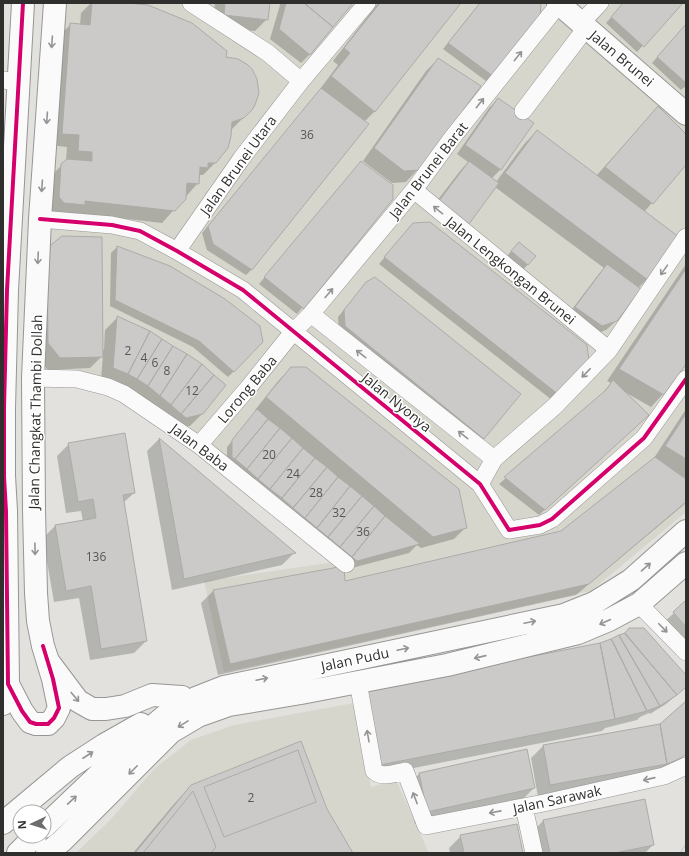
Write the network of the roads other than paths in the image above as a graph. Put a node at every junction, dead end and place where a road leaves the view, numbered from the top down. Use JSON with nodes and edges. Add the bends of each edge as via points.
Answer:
{"nodes":[{"id":1,"x":23,"y":3,"type":"edge"},
{"id":2,"x":55,"y":3,"type":"edge"},
{"id":3,"x":367,"y":3,"type":"edge"},
{"id":4,"x":600,"y":3,"type":"edge"},
{"id":5,"x":195,"y":4,"type":"edge"},
{"id":6,"x":558,"y":4,"type":"edge"},
{"id":7,"x":584,"y":26,"type":"junction"},
{"id":8,"x":11,"y":81,"type":"edge"},
{"id":9,"x":301,"y":81,"type":"junction"},
{"id":10,"x":523,"y":111,"type":"dead end"},
{"id":11,"x":686,"y":114,"type":"edge"},
{"id":12,"x":414,"y":190,"type":"junction"},
{"id":13,"x":40,"y":219,"type":"junction"},
{"id":14,"x":686,"y":237,"type":"edge"},
{"id":15,"x":177,"y":251,"type":"junction"},
{"id":16,"x":311,"y":314,"type":"junction"},
{"id":17,"x":293,"y":332,"type":"junction"},
{"id":18,"x":609,"y":350,"type":"junction"},
{"id":19,"x":32,"y":378,"type":"junction"},
{"id":20,"x":686,"y":379,"type":"edge"},
{"id":21,"x":199,"y":445,"type":"junction"},
{"id":22,"x":494,"y":459,"type":"junction"},
{"id":23,"x":480,"y":484,"type":"junction"},
{"id":24,"x":686,"y":531,"type":"edge"},
{"id":25,"x":5,"y":560,"type":"edge"},
{"id":26,"x":686,"y":563,"type":"edge"},
{"id":27,"x":346,"y":564,"type":"dead end"},
{"id":28,"x":639,"y":604,"type":"junction"},
{"id":29,"x":42,"y":646,"type":"junction"},
{"id":30,"x":686,"y":652,"type":"edge"},
{"id":31,"x":358,"y":682,"type":"junction"},
{"id":32,"x":224,"y":686,"type":"junction"},
{"id":33,"x":5,"y":694,"type":"edge"},
{"id":34,"x":182,"y":696,"type":"junction"},
{"id":35,"x":686,"y":766,"type":"edge"},
{"id":36,"x":524,"y":807,"type":"junction"},
{"id":37,"x":52,"y":819,"type":"edge"},
{"id":38,"x":3,"y":823,"type":"edge"},
{"id":39,"x":27,"y":844,"type":"edge"},
{"id":40,"x":54,"y":849,"type":"edge"},
{"id":41,"x":18,"y":853,"type":"edge"},
{"id":42,"x":534,"y":853,"type":"edge"}],
"edges":[{"from":1,"to":8,"type":"street","name":"Jalan Changkat Thambi Dollah"},
{"from":2,"to":13,"type":"street","name":"Jalan Changkat Thambi Dollah","one_way":true},
{"from":3,"to":9,"type":"street","name":"Jalan Brunei Utara"},
{"from":4,"to":7,"type":"street"},
{"from":5,"to":9,"type":"street","via":[[268,53]]},
{"from":6,"to":7,"type":"street","name":"Jalan Brunei"},
{"from":12,"to":6,"type":"street","name":"Jalan Brunei Barat","one_way":true},
{"from":7,"to":10,"type":"street"},
{"from":7,"to":11,"type":"street","name":"Jalan Brunei"},
{"from":8,"to":25,"type":"street","name":"Jalan Changkat Thambi Dollah","via":[[4,408]]},
{"from":9,"to":15,"type":"street","name":"Jalan Brunei Utara","via":[[241,158]]},
{"from":16,"to":12,"type":"street","name":"Jalan Brunei Barat","one_way":true},
{"from":18,"to":12,"type":"street","name":"Jalan Lengkongan Brunei","one_way":true},
{"from":13,"to":15,"type":"street","name":"Jalan Nyonya","via":[[112,225],[140,231]]},
{"from":13,"to":19,"type":"street","name":"Jalan Changkat Thambi Dollah","one_way":true},
{"from":14,"to":18,"type":"street","one_way":true},
{"from":15,"to":17,"type":"street","name":"Jalan Nyonya","via":[[242,290]]},
{"from":16,"to":17,"type":"street","name":"Jalan Brunei Barat"},
{"from":22,"to":16,"type":"street","one_way":true},
{"from":17,"to":21,"type":"street","name":"Lorong Baba"},
{"from":17,"to":23,"type":"street","name":"Jalan Nyonya"},
{"from":18,"to":22,"type":"street","one_way":true,"via":[[555,406]]},
{"from":19,"to":21,"type":"street","name":"Jalan Baba","via":[[77,379],[108,387],[124,394]]},
{"from":19,"to":29,"type":"street","name":"Jalan Changkat Thambi Dollah","one_way":true,"via":[[36,593]]},
{"from":20,"to":23,"type":"street","name":"Jalan Nyonya","via":[[644,438],[552,519],[540,525],[509,530]]},
{"from":21,"to":27,"type":"street","name":"Jalan Baba"},
{"from":22,"to":23,"type":"street"},
{"from":32,"to":24,"type":"street","name":"Jalan Pudu","one_way":true,"via":[[564,615],[594,603],[631,580]]},
{"from":25,"to":33,"type":"street","name":"Jalan Changkat Thambi Dollah"},
{"from":26,"to":28,"type":"street","name":"Jalan Pudu"},
{"from":28,"to":30,"type":"street","one_way":true},
{"from":28,"to":31,"type":"street","name":"Jalan Pudu","one_way":true,"via":[[578,634],[447,665]]},
{"from":29,"to":33,"type":"street","via":[[53,680],[58,708],[54,718],[48,724],[30,722]]},
{"from":29,"to":34,"type":"street","name":"Jalan Changkat Thambi Dollah","one_way":true,"via":[[48,661],[78,701],[92,709],[125,706],[152,695]]},
{"from":36,"to":31,"type":"street","name":"Jalan Sarawak","one_way":true,"via":[[426,826],[405,771],[383,776],[374,771]]},
{"from":31,"to":40,"type":"street","name":"Jalan Pudu","one_way":true,"via":[[229,705],[189,720],[171,732]]},
{"from":32,"to":34,"type":"street"},
{"from":37,"to":32,"type":"street","name":"Jalan Pudu","one_way":true,"via":[[130,745],[165,716]]},
{"from":38,"to":34,"type":"street","one_way":true,"via":[[70,767],[142,724]]},
{"from":35,"to":36,"type":"street","name":"Jalan Sarawak","one_way":true,"via":[[664,776]]},
{"from":36,"to":42,"type":"street"},
{"from":39,"to":41,"type":"street"}]}
